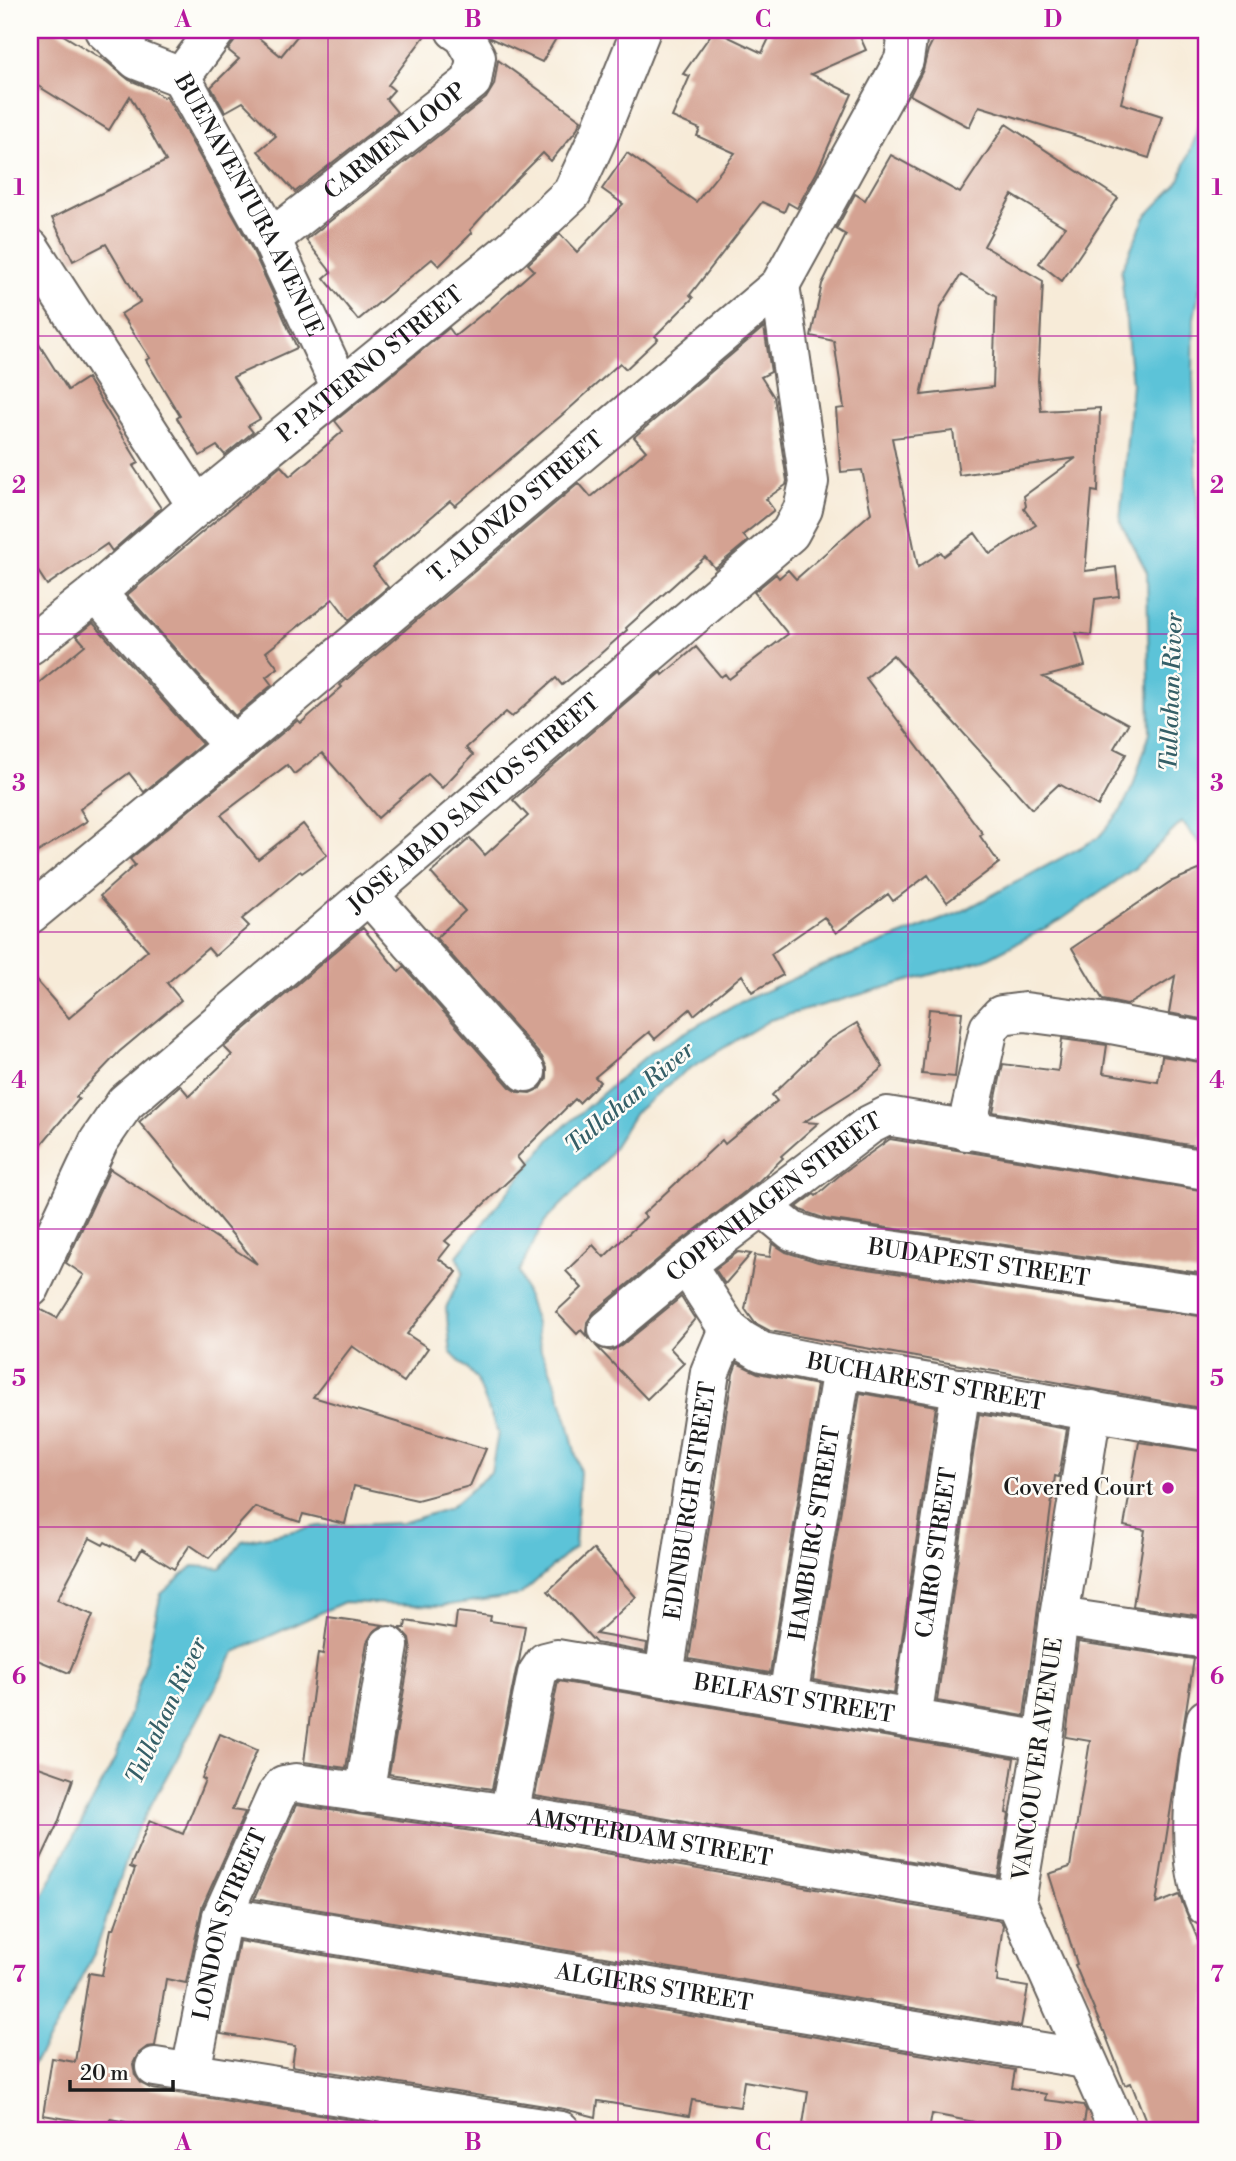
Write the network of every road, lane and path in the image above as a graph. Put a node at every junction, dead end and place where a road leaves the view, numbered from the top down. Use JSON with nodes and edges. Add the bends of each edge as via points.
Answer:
{"nodes":[{"id":1,"x":104,"y":30,"type":"edge"},
{"id":2,"x":216,"y":30,"type":"edge"},
{"id":3,"x":455,"y":30,"type":"edge"},
{"id":4,"x":641,"y":30,"type":"edge"},
{"id":5,"x":903,"y":30,"type":"edge"},
{"id":6,"x":181,"y":77,"type":"junction"},
{"id":7,"x":271,"y":239,"type":"junction"},
{"id":8,"x":30,"y":248,"type":"edge"},
{"id":9,"x":780,"y":285,"type":"junction"},
{"id":10,"x":341,"y":388,"type":"junction"},
{"id":11,"x":197,"y":506,"type":"junction"},
{"id":12,"x":96,"y":593,"type":"junction"},
{"id":13,"x":30,"y":643,"type":"edge"},
{"id":14,"x":233,"y":746,"type":"junction"},
{"id":15,"x":368,"y":894,"type":"junction"},
{"id":16,"x":30,"y":914,"type":"edge"},
{"id":17,"x":1206,"y":1042,"type":"edge"},
{"id":18,"x":526,"y":1072,"type":"dead end"},
{"id":19,"x":966,"y":1131,"type":"junction"},
{"id":20,"x":1206,"y":1170,"type":"edge"},
{"id":21,"x":762,"y":1206,"type":"junction"},
{"id":22,"x":687,"y":1264,"type":"junction"},
{"id":23,"x":30,"y":1288,"type":"edge"},
{"id":24,"x":1206,"y":1296,"type":"edge"},
{"id":25,"x":608,"y":1329,"type":"dead end"},
{"id":26,"x":728,"y":1329,"type":"junction"},
{"id":27,"x":842,"y":1368,"type":"junction"},
{"id":28,"x":961,"y":1388,"type":"junction"},
{"id":29,"x":1093,"y":1410,"type":"junction"},
{"id":30,"x":1206,"y":1431,"type":"edge"},
{"id":31,"x":1059,"y":1617,"type":"junction"},
{"id":32,"x":1206,"y":1639,"type":"edge"},
{"id":33,"x":389,"y":1646,"type":"dead end"},
{"id":34,"x":664,"y":1676,"type":"junction"},
{"id":35,"x":788,"y":1697,"type":"junction"},
{"id":36,"x":912,"y":1719,"type":"junction"},
{"id":37,"x":1206,"y":1720,"type":"edge"},
{"id":38,"x":1043,"y":1741,"type":"junction"},
{"id":39,"x":1201,"y":1777,"type":"edge"},
{"id":40,"x":284,"y":1785,"type":"joint"},
{"id":41,"x":364,"y":1794,"type":"junction"},
{"id":42,"x":509,"y":1814,"type":"junction"},
{"id":43,"x":1017,"y":1901,"type":"junction"},
{"id":44,"x":1206,"y":1906,"type":"edge"},
{"id":45,"x":222,"y":1916,"type":"junction"},
{"id":46,"x":1085,"y":2059,"type":"junction"},
{"id":47,"x":561,"y":2131,"type":"edge"},
{"id":48,"x":1119,"y":2131,"type":"edge"}],
"edges":[{"from":1,"to":6,"type":"street","via":[[137,60]]},
{"from":2,"to":6,"type":"street","name":"BUENAVENTURA AVENUE"},
{"from":3,"to":7,"type":"street","name":"CARMEN LOOP","via":[[464,36],[476,58],[472,81]]},
{"from":4,"to":10,"type":"street","name":"P. PATERNO STREET","via":[[572,193],[511,250]]},
{"from":5,"to":9,"type":"street","name":"T. ALONZO STREET","via":[[907,40],[904,60]]},
{"from":6,"to":7,"type":"street","name":"BUENAVENTURA AVENUE"},
{"from":7,"to":10,"type":"street","name":"BUENAVENTURA AVENUE"},
{"from":8,"to":11,"type":"street"},
{"from":9,"to":14,"type":"street","name":"T. ALONZO STREET"},
{"from":9,"to":15,"type":"street","name":"JOSE ABAD SANTOS STREET","via":[[808,482],[803,509],[790,533]]},
{"from":10,"to":11,"type":"street","name":"P. PATERNO STREET"},
{"from":11,"to":12,"type":"street","name":"P. PATERNO STREET"},
{"from":12,"to":13,"type":"street","name":"P. PATERNO STREET"},
{"from":12,"to":14,"type":"street"},
{"from":14,"to":16,"type":"street","name":"T. ALONZO STREET"},
{"from":15,"to":18,"type":"street"},
{"from":15,"to":23,"type":"street","name":"JOSE ABAD SANTOS STREET","via":[[125,1103],[99,1142]]},
{"from":17,"to":19,"type":"street","via":[[1088,1020],[1025,1012],[1001,1015],[989,1028]]},
{"from":19,"to":20,"type":"street","name":"COPENHAGEN STREET"},
{"from":19,"to":21,"type":"street","name":"COPENHAGEN STREET","via":[[887,1116]]},
{"from":21,"to":22,"type":"street","name":"COPENHAGEN STREET"},
{"from":21,"to":24,"type":"street","name":"BUDAPEST STREET","via":[[792,1231],[821,1240]]},
{"from":22,"to":25,"type":"street","name":"COPENHAGEN STREET"},
{"from":22,"to":26,"type":"street","name":"BUCHAREST STREET"},
{"from":26,"to":27,"type":"street","name":"BUCHAREST STREET","via":[[762,1352]]},
{"from":26,"to":34,"type":"street","name":"EDINBURGH STREET","via":[[710,1372]]},
{"from":27,"to":28,"type":"street","name":"BUCHAREST STREET"},
{"from":27,"to":35,"type":"street","name":"HAMBURG STREET"},
{"from":28,"to":29,"type":"street","name":"BUCHAREST STREET"},
{"from":28,"to":36,"type":"street","name":"CAIRO STREET"},
{"from":29,"to":30,"type":"street","name":"BUCHAREST STREET"},
{"from":29,"to":31,"type":"street","name":"VANCOUVER AVENUE"},
{"from":31,"to":32,"type":"street"},
{"from":31,"to":38,"type":"street","name":"VANCOUVER AVENUE"},
{"from":33,"to":41,"type":"street"},
{"from":34,"to":35,"type":"street","name":"BELFAST STREET"},
{"from":34,"to":42,"type":"street","name":"BELFAST STREET","via":[[557,1659],[545,1662],[537,1674]]},
{"from":35,"to":36,"type":"street","name":"BELFAST STREET"},
{"from":36,"to":38,"type":"street","name":"BELFAST STREET"},
{"from":37,"to":39,"type":"street"},
{"from":38,"to":43,"type":"street","name":"VANCOUVER AVENUE"},
{"from":39,"to":44,"type":"street","via":[[1194,1860]]},
{"from":40,"to":41,"type":"street","name":"AMSTERDAM STREET"},
{"from":40,"to":45,"type":"street","name":"LONDON STREET"},
{"from":41,"to":42,"type":"street","name":"AMSTERDAM STREET"},
{"from":42,"to":43,"type":"street","name":"AMSTERDAM STREET"},
{"from":43,"to":46,"type":"street","name":"VANCOUVER AVENUE"},
{"from":45,"to":46,"type":"street","name":"ALGIERS STREET"},
{"from":45,"to":47,"type":"street","name":"LONDON STREET","via":[[173,2069]]},
{"from":46,"to":48,"type":"street","name":"VANCOUVER AVENUE"}]}
